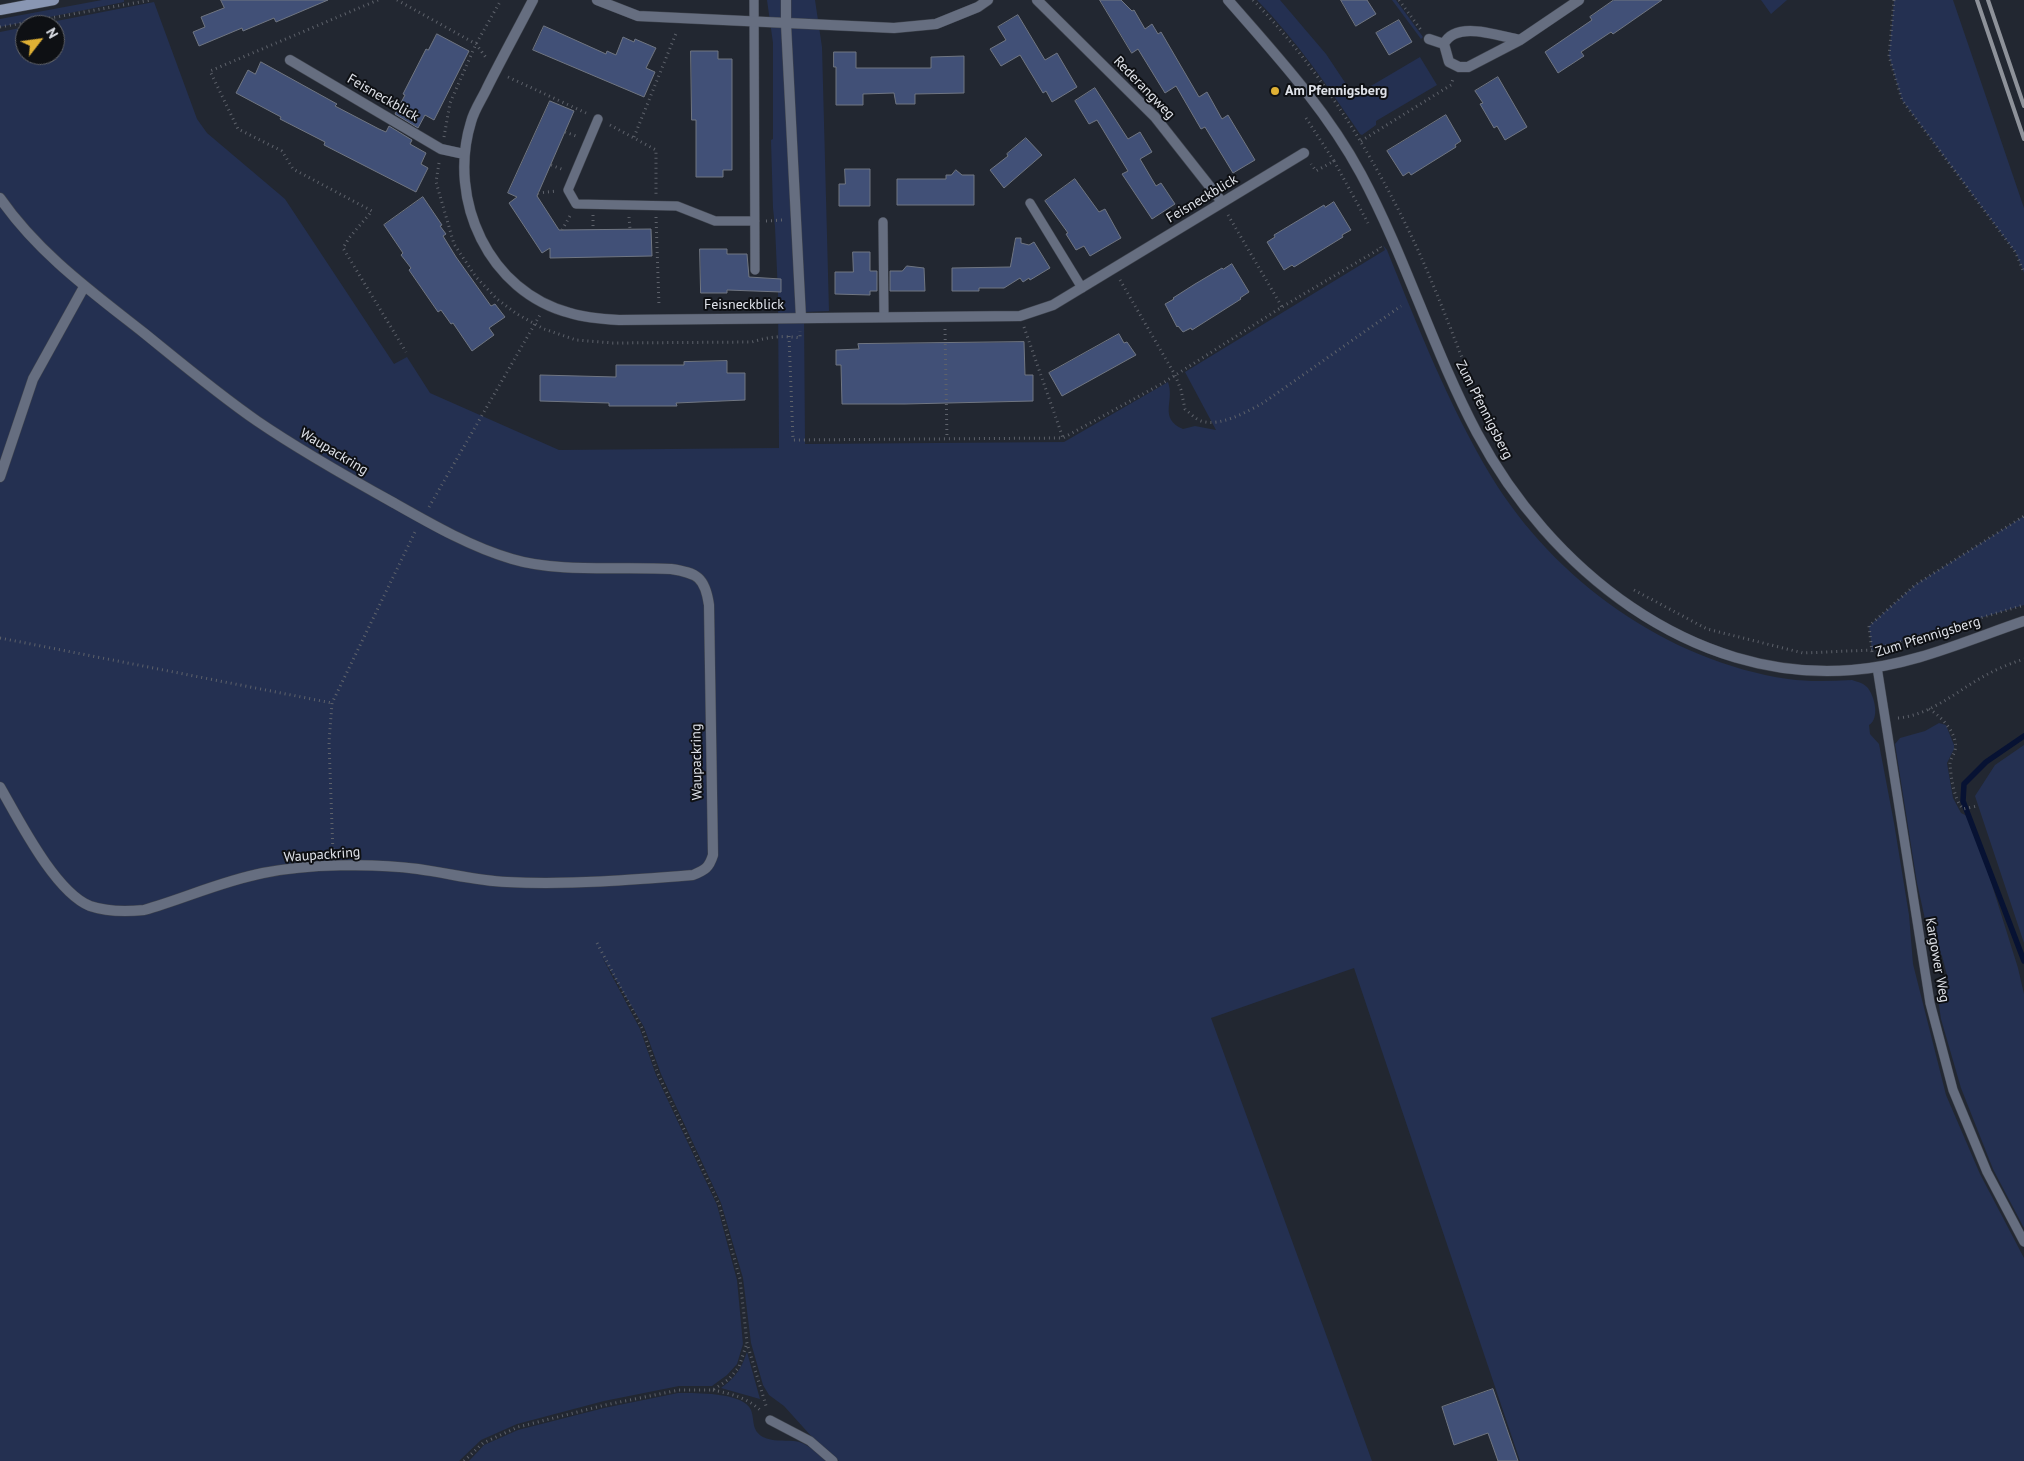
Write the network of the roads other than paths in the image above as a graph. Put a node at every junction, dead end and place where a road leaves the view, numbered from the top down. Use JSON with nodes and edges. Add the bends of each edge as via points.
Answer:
{"nodes":[{"id":1,"x":54,"y":0,"type":"edge"},
{"id":2,"x":533,"y":0,"type":"edge"},
{"id":3,"x":597,"y":0,"type":"edge"},
{"id":4,"x":754,"y":0,"type":"edge"},
{"id":5,"x":786,"y":0,"type":"edge"},
{"id":6,"x":988,"y":0,"type":"edge"},
{"id":7,"x":1037,"y":0,"type":"edge"},
{"id":8,"x":1228,"y":0,"type":"edge"},
{"id":9,"x":1579,"y":0,"type":"edge"},
{"id":10,"x":0,"y":10,"type":"edge"},
{"id":11,"x":754,"y":22,"type":"junction"},
{"id":12,"x":786,"y":24,"type":"junction"},
{"id":13,"x":1426,"y":36,"type":"road end"},
{"id":14,"x":1520,"y":40,"type":"junction"},
{"id":15,"x":1444,"y":44,"type":"junction"},
{"id":16,"x":290,"y":60,"type":"dead end"},
{"id":17,"x":598,"y":119,"type":"road end"},
{"id":18,"x":1304,"y":153,"type":"road end"},
{"id":19,"x":464,"y":154,"type":"junction"},
{"id":20,"x":0,"y":198,"type":"edge"},
{"id":21,"x":1030,"y":203,"type":"dead end"},
{"id":22,"x":1221,"y":203,"type":"junction"},
{"id":23,"x":755,"y":221,"type":"junction"},
{"id":24,"x":882,"y":222,"type":"dead end"},
{"id":25,"x":755,"y":270,"type":"dead end"},
{"id":26,"x":84,"y":287,"type":"junction"},
{"id":27,"x":1082,"y":288,"type":"junction"},
{"id":28,"x":884,"y":317,"type":"junction"},
{"id":29,"x":800,"y":318,"type":"junction"},
{"id":30,"x":0,"y":476,"type":"edge"},
{"id":31,"x":2024,"y":621,"type":"edge"},
{"id":32,"x":1877,"y":667,"type":"junction"},
{"id":33,"x":0,"y":787,"type":"edge"},
{"id":34,"x":2024,"y":1242,"type":"edge"},
{"id":35,"x":770,"y":1420,"type":"road end"},
{"id":36,"x":833,"y":1461,"type":"edge"}],
"edges":[{"from":1,"to":10,"type":"street"},
{"from":2,"to":19,"type":"street","name":"Feisneckblick","via":[[471,121]]},
{"from":3,"to":11,"type":"street","via":[[638,16]]},
{"from":4,"to":11,"type":"lane"},
{"from":5,"to":12,"type":"street"},
{"from":6,"to":12,"type":"street","via":[[936,24],[894,28]]},
{"from":7,"to":22,"type":"street","name":"Rederangweg","via":[[1155,117]]},
{"from":8,"to":32,"type":"street","name":"Zum Pfennigsberg","via":[[1306,90],[1352,159],[1384,220],[1476,432],[1500,472],[1555,543],[1588,575],[1623,602],[1668,630],[1703,646],[1788,669],[1829,671]]},
{"from":9,"to":14,"type":"street"},
{"from":11,"to":12,"type":"street"},
{"from":11,"to":23,"type":"lane"},
{"from":12,"to":29,"type":"street"},
{"from":13,"to":15,"type":"street"},
{"from":14,"to":15,"type":"street","via":[[1468,30],[1448,36]]},
{"from":14,"to":15,"type":"street","via":[[1468,67],[1449,62]]},
{"from":16,"to":19,"type":"street","name":"Feisneckblick","via":[[442,148]]},
{"from":17,"to":23,"type":"lane","via":[[568,190],[576,204],[677,206],[715,221]]},
{"from":18,"to":22,"type":"street","name":"Feisneckblick"},
{"from":19,"to":29,"type":"street","name":"Feisneckblick","via":[[464,188],[472,221],[485,248],[503,272],[524,291],[546,304],[569,313],[619,320]]},
{"from":20,"to":26,"type":"street","name":"Waupackring","via":[[37,245]]},
{"from":21,"to":27,"type":"lane"},
{"from":22,"to":27,"type":"street","name":"Feisneckblick"},
{"from":23,"to":25,"type":"lane"},
{"from":24,"to":28,"type":"lane"},
{"from":26,"to":30,"type":"street","via":[[33,379]]},
{"from":26,"to":33,"type":"street","name":"Waupackring","via":[[257,421],[338,472],[486,550],[543,566],[671,569],[686,571],[700,579],[706,588],[708,604],[713,855],[710,866],[693,875],[554,882],[478,880],[417,869],[333,866],[263,873],[144,910],[124,913],[89,905],[55,876]]},
{"from":27,"to":28,"type":"street","name":"Feisneckblick","via":[[1053,306],[1020,316]]},
{"from":28,"to":29,"type":"street","name":"Feisneckblick"},
{"from":31,"to":32,"type":"street","name":"Zum Pfennigsberg","via":[[1910,660]]},
{"from":32,"to":34,"type":"lane","name":"Kargower Weg","via":[[1930,1003],[1953,1090],[1986,1172]]},
{"from":35,"to":36,"type":"lane","via":[[810,1441]]}]}
